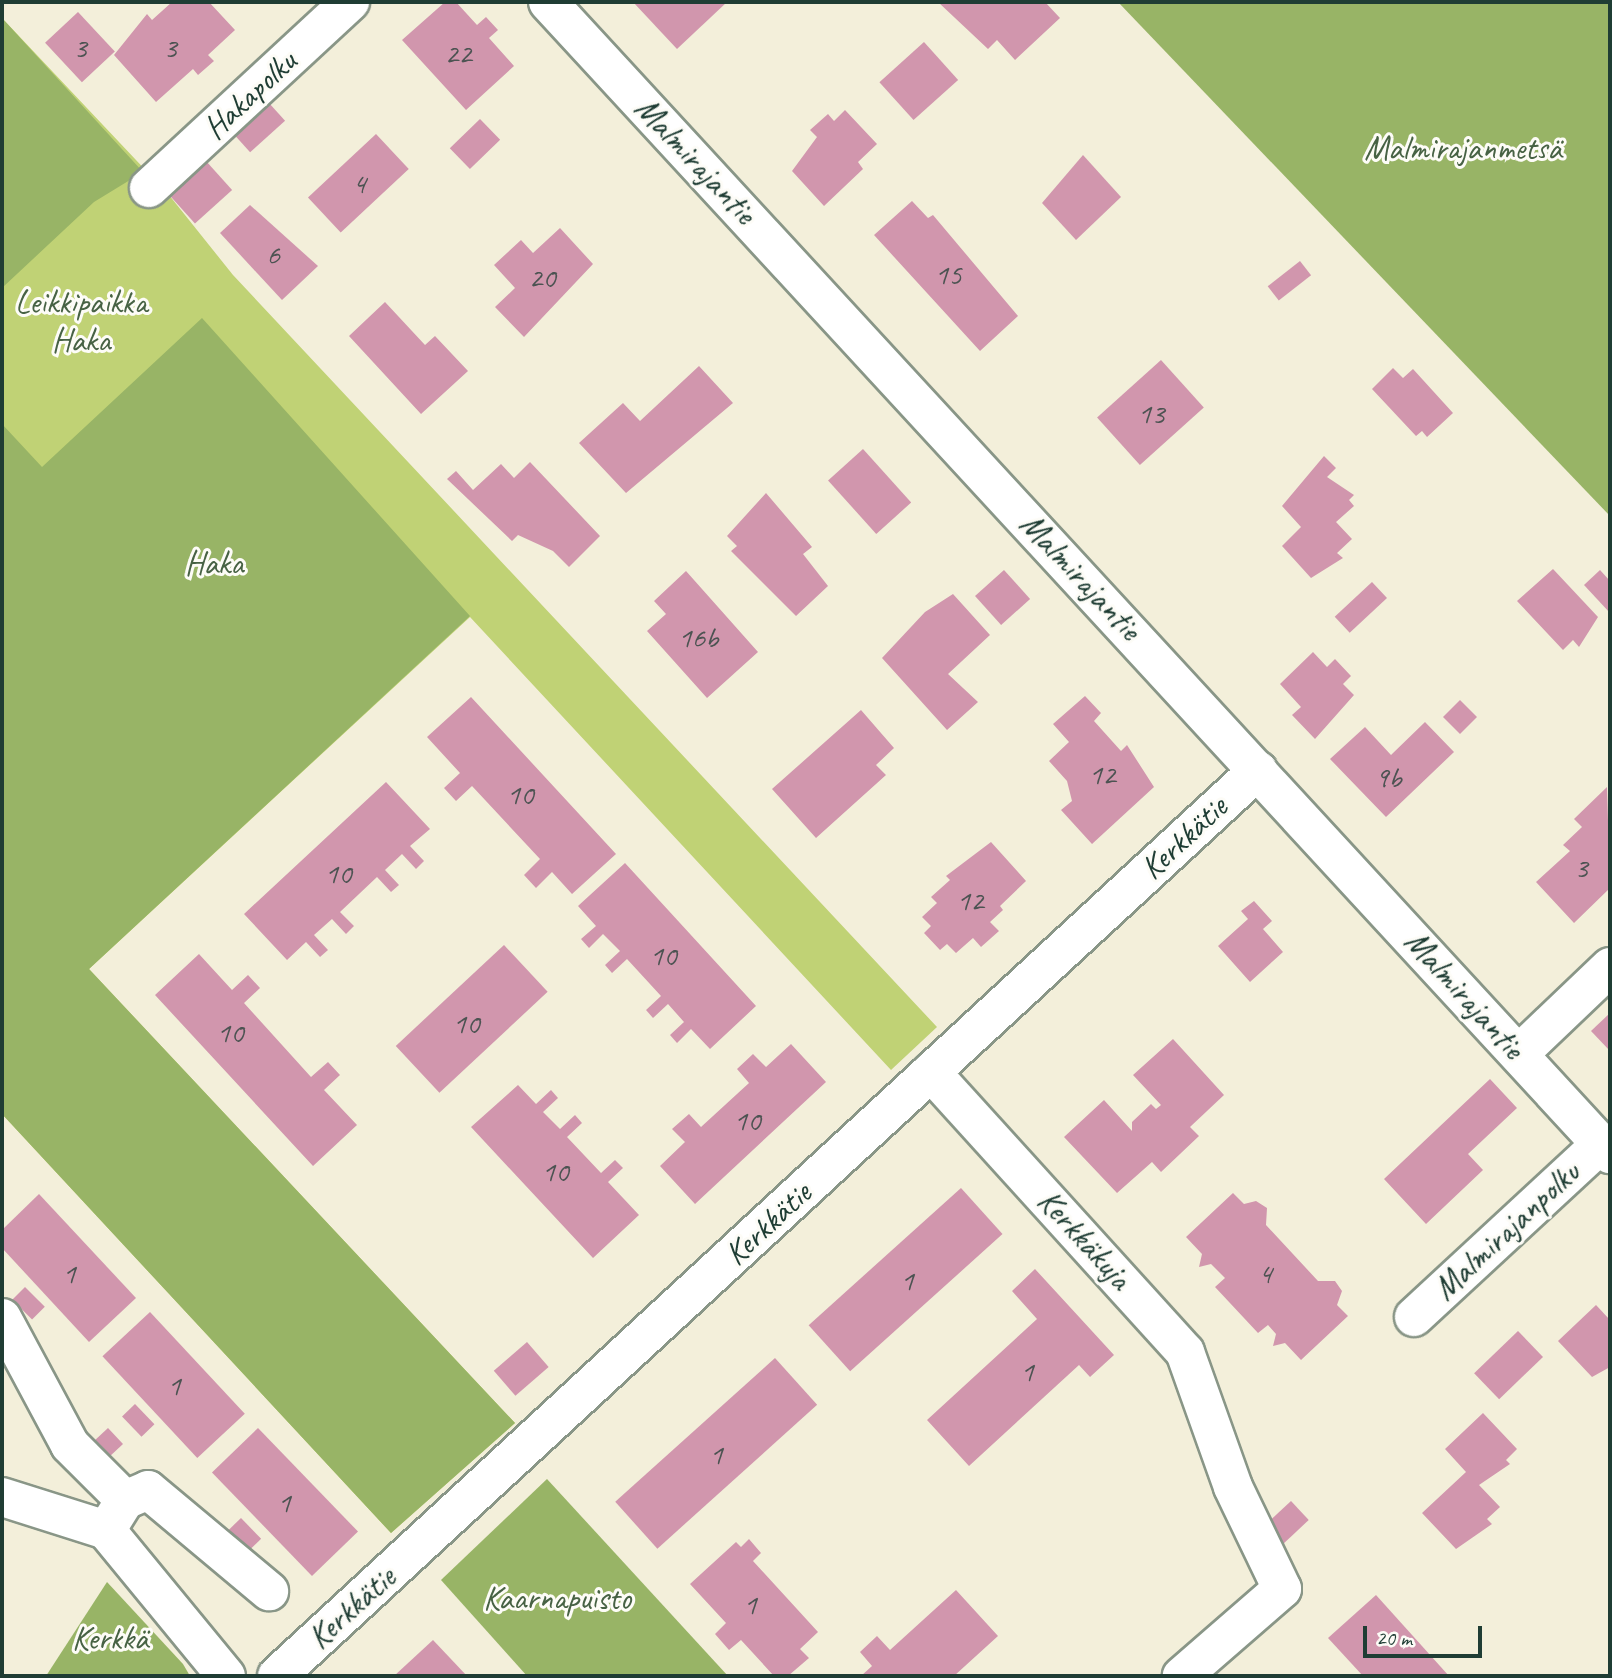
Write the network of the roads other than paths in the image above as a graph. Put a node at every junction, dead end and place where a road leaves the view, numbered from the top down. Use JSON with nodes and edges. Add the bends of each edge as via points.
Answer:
{"nodes":[{"id":1,"x":350,"y":2,"type":"edge"},
{"id":2,"x":548,"y":2,"type":"edge"},
{"id":3,"x":149,"y":188,"type":"dead end"},
{"id":4,"x":1258,"y":770,"type":"junction"},
{"id":5,"x":1610,"y":967,"type":"edge"},
{"id":6,"x":1519,"y":1054,"type":"junction"},
{"id":7,"x":931,"y":1072,"type":"junction"},
{"id":8,"x":1605,"y":1149,"type":"edge"},
{"id":9,"x":1414,"y":1317,"type":"dead end"},
{"id":10,"x":2,"y":1318,"type":"edge"},
{"id":11,"x":2,"y":1497,"type":"edge"},
{"id":12,"x":116,"y":1515,"type":"junction"},
{"id":13,"x":269,"y":1591,"type":"dead end"},
{"id":14,"x":226,"y":1676,"type":"edge"},
{"id":15,"x":277,"y":1676,"type":"edge"},
{"id":16,"x":1182,"y":1676,"type":"edge"}],
"edges":[{"from":1,"to":3,"type":"street","name":"Hakapolku"},
{"from":2,"to":4,"type":"street","name":"Malmirajantie"},
{"from":4,"to":6,"type":"street","name":"Malmirajantie"},
{"from":4,"to":7,"type":"street","name":"Kerkkätie"},
{"from":5,"to":6,"type":"street"},
{"from":6,"to":8,"type":"street","name":"Malmirajantie"},
{"from":7,"to":15,"type":"street","name":"Kerkkätie"},
{"from":7,"to":16,"type":"street","name":"Kerkkäkuja","via":[[1185,1352],[1208,1425],[1282,1589]]},
{"from":8,"to":9,"type":"street","name":"Malmirajanpolku"},
{"from":10,"to":12,"type":"street","via":[[70,1445]]},
{"from":11,"to":12,"type":"street"},
{"from":12,"to":13,"type":"street","via":[[148,1490]]},
{"from":12,"to":14,"type":"street"}]}
